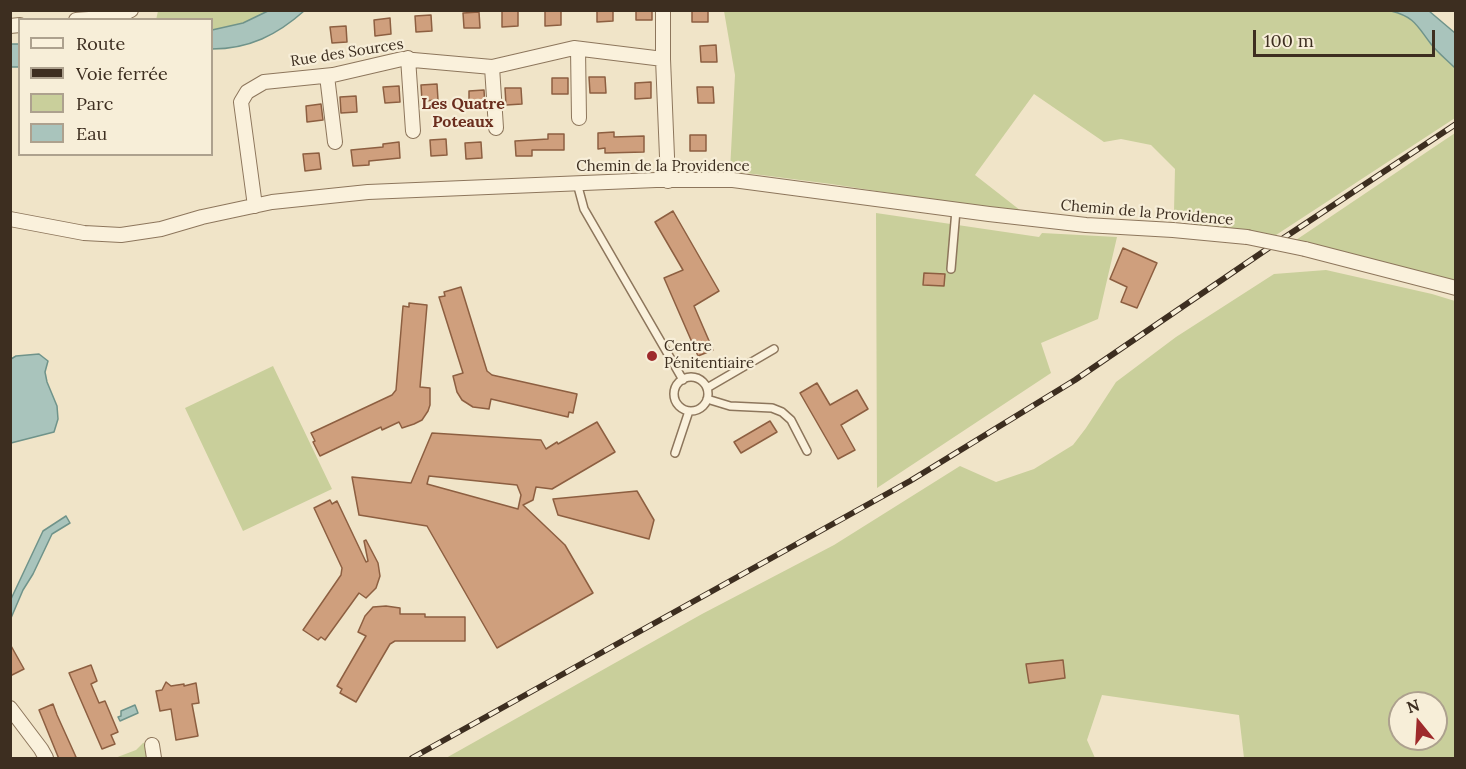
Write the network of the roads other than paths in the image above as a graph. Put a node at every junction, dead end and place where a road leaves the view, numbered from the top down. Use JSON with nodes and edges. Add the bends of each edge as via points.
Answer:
{"nodes":[{"id":1,"x":131,"y":10,"type":"edge"},
{"id":2,"x":663,"y":10,"type":"edge"},
{"id":3,"x":92,"y":18,"type":"edge"},
{"id":4,"x":578,"y":49,"type":"junction"},
{"id":5,"x":408,"y":58,"type":"junction"},
{"id":6,"x":663,"y":59,"type":"junction"},
{"id":7,"x":492,"y":67,"type":"junction"},
{"id":8,"x":327,"y":76,"type":"junction"},
{"id":9,"x":579,"y":117,"type":"dead end"},
{"id":10,"x":496,"y":128,"type":"dead end"},
{"id":11,"x":413,"y":131,"type":"dead end"},
{"id":12,"x":335,"y":142,"type":"dead end"},
{"id":13,"x":668,"y":181,"type":"junction"},
{"id":14,"x":578,"y":183,"type":"junction"},
{"id":15,"x":255,"y":206,"type":"junction"},
{"id":16,"x":956,"y":210,"type":"junction"},
{"id":17,"x":10,"y":219,"type":"edge"},
{"id":18,"x":951,"y":269,"type":"dead end"},
{"id":19,"x":1455,"y":288,"type":"edge"},
{"id":20,"x":774,"y":349,"type":"dead end"},
{"id":21,"x":683,"y":380,"type":"junction"},
{"id":22,"x":707,"y":388,"type":"junction"},
{"id":23,"x":707,"y":399,"type":"junction"},
{"id":24,"x":689,"y":411,"type":"junction"},
{"id":25,"x":807,"y":451,"type":"dead end"},
{"id":26,"x":675,"y":453,"type":"dead end"},
{"id":27,"x":10,"y":708,"type":"edge"},
{"id":28,"x":46,"y":759,"type":"edge"}],
"edges":[{"from":1,"to":3,"type":"street"},
{"from":2,"to":6,"type":"street"},
{"from":4,"to":6,"type":"street","name":"Rue des Sources"},
{"from":4,"to":7,"type":"street","name":"Rue des Sources"},
{"from":4,"to":9,"type":"street"},
{"from":5,"to":7,"type":"street","name":"Rue des Sources"},
{"from":5,"to":8,"type":"street","name":"Rue des Sources"},
{"from":5,"to":11,"type":"street"},
{"from":6,"to":13,"type":"street"},
{"from":7,"to":10,"type":"street"},
{"from":8,"to":12,"type":"street"},
{"from":8,"to":15,"type":"street","name":"Rue des Sources","via":[[264,82],[247,92],[241,102]]},
{"from":13,"to":14,"type":"street","name":"Chemin de la Providence"},
{"from":13,"to":16,"type":"street","name":"Chemin de la Providence","via":[[733,180]]},
{"from":14,"to":15,"type":"street","name":"Chemin de la Providence","via":[[368,192]]},
{"from":14,"to":21,"type":"lane","via":[[584,209]]},
{"from":15,"to":17,"type":"street","name":"Chemin de la Providence","via":[[121,235],[84,234]]},
{"from":16,"to":18,"type":"lane"},
{"from":16,"to":19,"type":"street","name":"Chemin de la Providence","bridge":true,"via":[[1247,237]]},
{"from":20,"to":22,"type":"lane"},
{"from":21,"to":22,"type":"lane","via":[[694,377]]},
{"from":21,"to":24,"type":"lane","via":[[676,387],[675,397]]},
{"from":22,"to":23,"type":"lane"},
{"from":23,"to":24,"type":"lane","via":[[700,408]]},
{"from":23,"to":25,"type":"lane","via":[[782,412],[791,420]]},
{"from":24,"to":26,"type":"lane"},
{"from":27,"to":28,"type":"street"}]}
